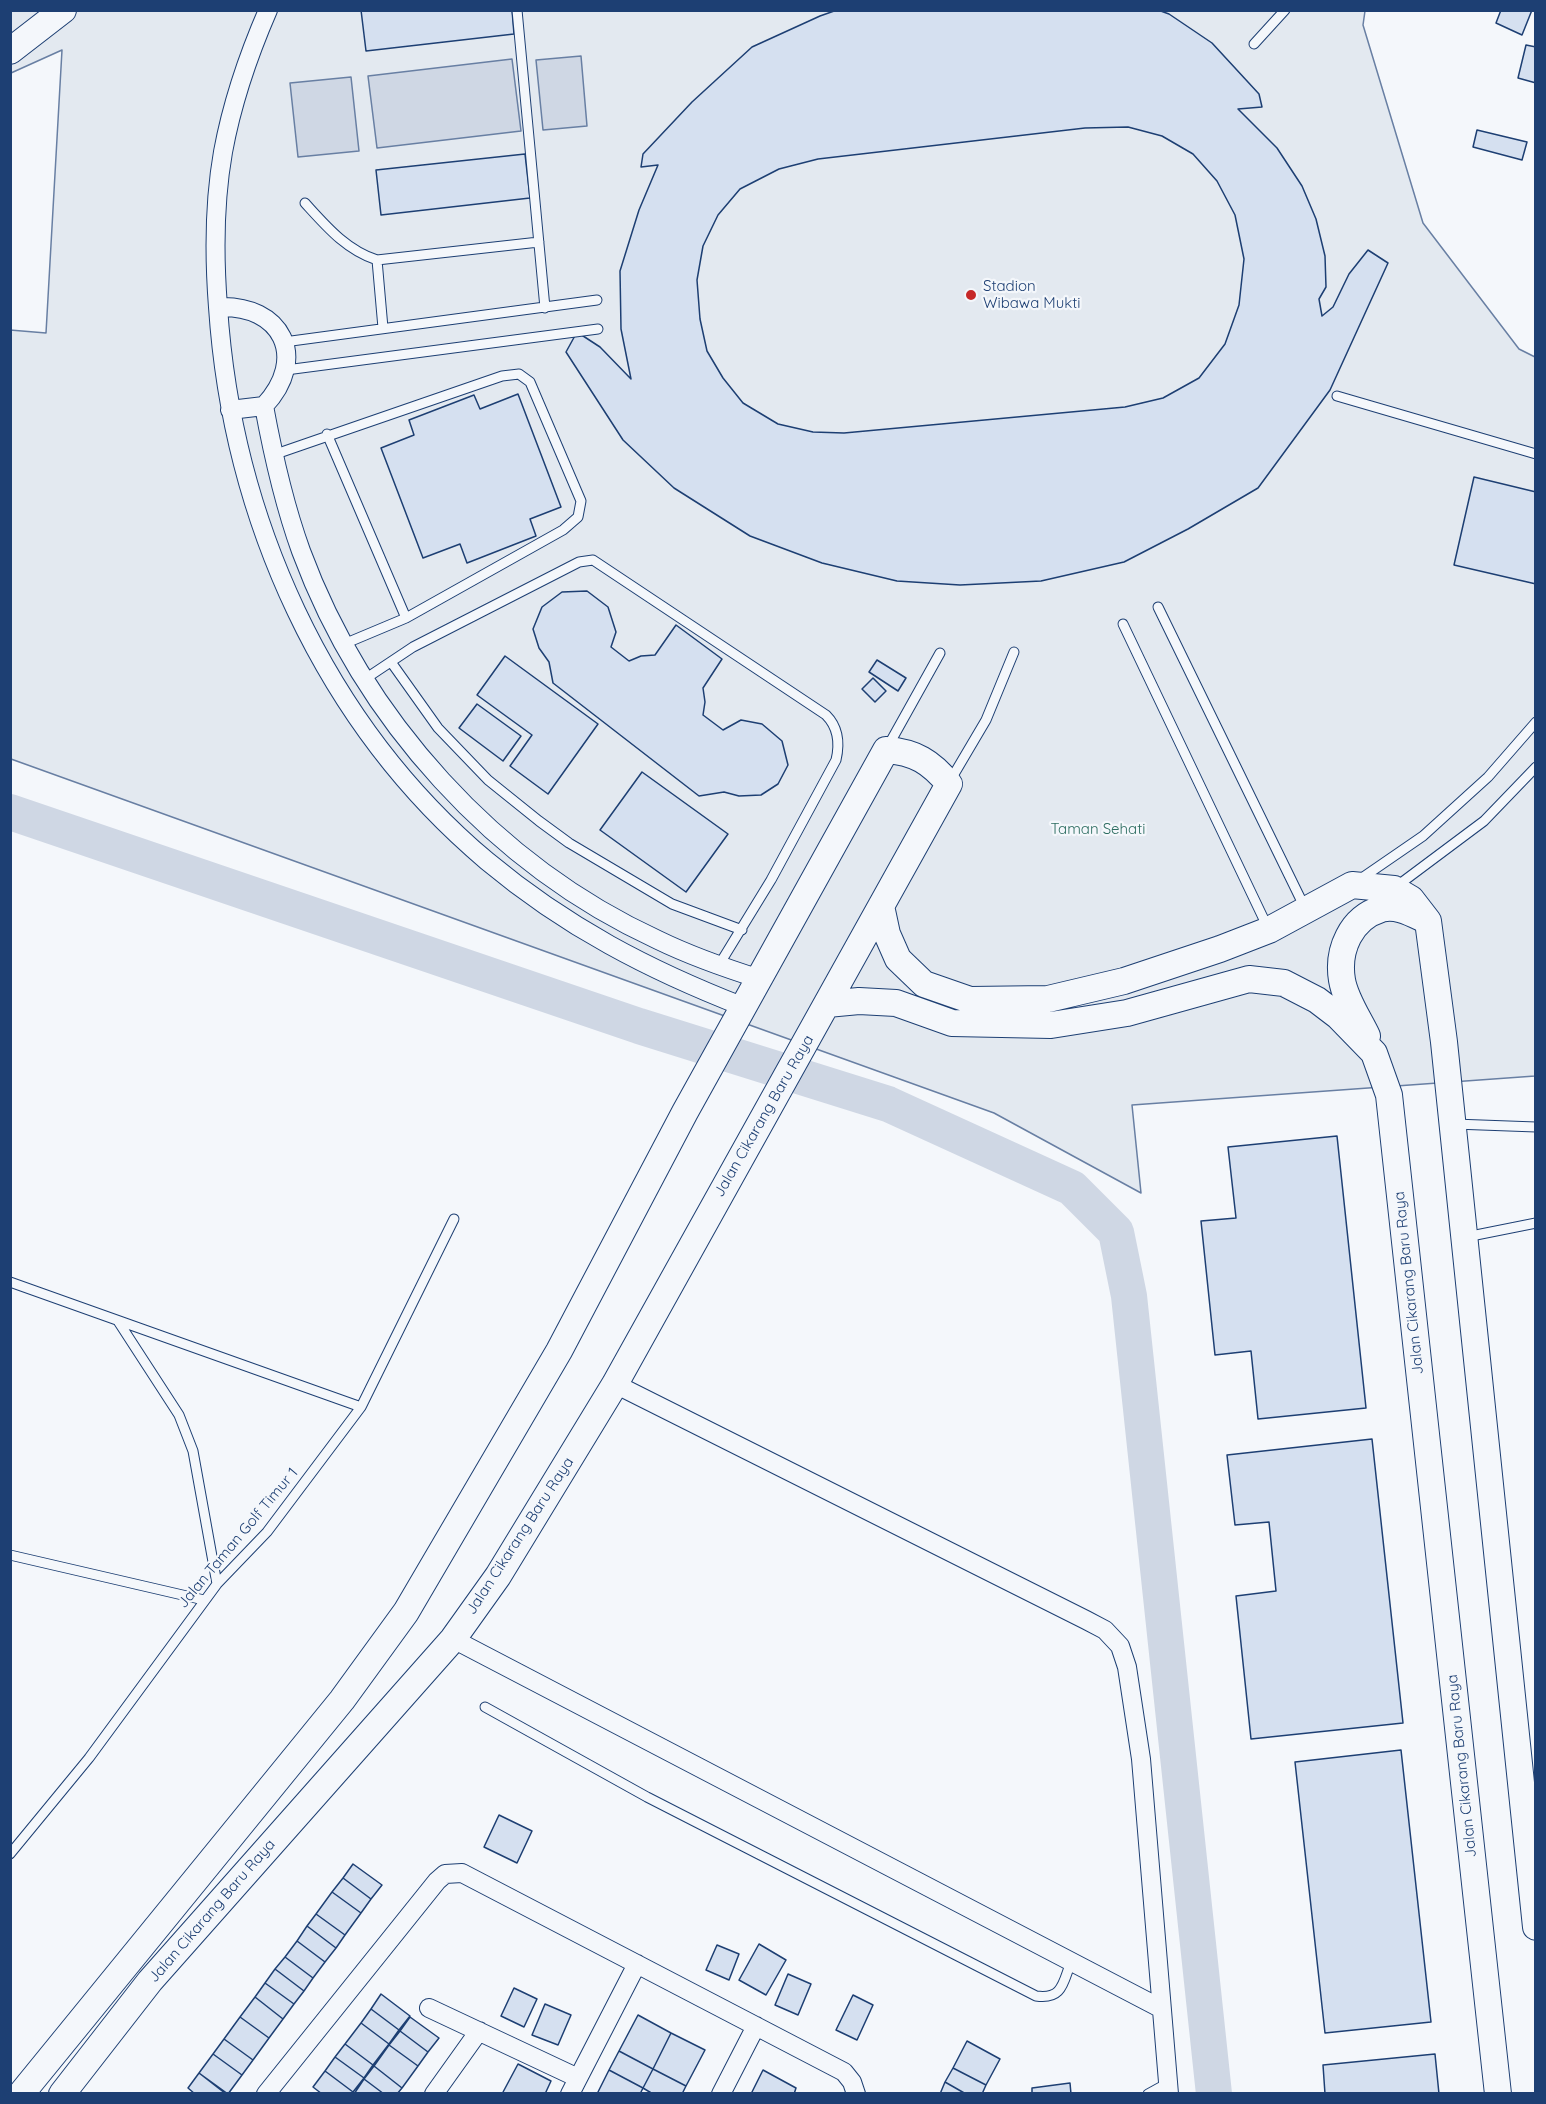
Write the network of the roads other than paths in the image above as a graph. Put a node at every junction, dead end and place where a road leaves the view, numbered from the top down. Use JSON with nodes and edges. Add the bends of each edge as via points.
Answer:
{"nodes":[{"id":1,"x":63,"y":10,"type":"edge"},
{"id":2,"x":268,"y":10,"type":"edge"},
{"id":3,"x":517,"y":10,"type":"edge"},
{"id":4,"x":1285,"y":10,"type":"edge"},
{"id":5,"x":1254,"y":44,"type":"dead end"},
{"id":6,"x":10,"y":51,"type":"edge"},
{"id":7,"x":304,"y":203,"type":"dead end"},
{"id":8,"x":539,"y":242,"type":"junction"},
{"id":9,"x":377,"y":260,"type":"junction"},
{"id":10,"x":597,"y":300,"type":"dead end"},
{"id":11,"x":218,"y":307,"type":"junction"},
{"id":12,"x":545,"y":308,"type":"junction"},
{"id":13,"x":383,"y":327,"type":"junction"},
{"id":14,"x":598,"y":329,"type":"dead end"},
{"id":15,"x":284,"y":342,"type":"junction"},
{"id":16,"x":286,"y":370,"type":"junction"},
{"id":17,"x":1336,"y":396,"type":"dead end"},
{"id":18,"x":264,"y":406,"type":"junction"},
{"id":19,"x":230,"y":410,"type":"junction"},
{"id":20,"x":327,"y":434,"type":"junction"},
{"id":21,"x":1536,"y":454,"type":"edge"},
{"id":22,"x":273,"y":455,"type":"junction"},
{"id":23,"x":1158,"y":607,"type":"dead end"},
{"id":24,"x":406,"y":618,"type":"junction"},
{"id":25,"x":1123,"y":624,"type":"dead end"},
{"id":26,"x":344,"y":644,"type":"junction"},
{"id":27,"x":1014,"y":652,"type":"dead end"},
{"id":28,"x":940,"y":653,"type":"dead end"},
{"id":29,"x":390,"y":662,"type":"junction"},
{"id":30,"x":365,"y":680,"type":"junction"},
{"id":31,"x":1536,"y":722,"type":"edge"},
{"id":32,"x":886,"y":750,"type":"junction"},
{"id":33,"x":1536,"y":766,"type":"edge"},
{"id":34,"x":948,"y":784,"type":"junction"},
{"id":35,"x":1352,"y":885,"type":"junction"},
{"id":36,"x":1394,"y":889,"type":"junction"},
{"id":37,"x":881,"y":906,"type":"junction"},
{"id":38,"x":1306,"y":910,"type":"junction"},
{"id":39,"x":1428,"y":921,"type":"junction"},
{"id":40,"x":742,"y":930,"type":"junction"},
{"id":41,"x":1269,"y":930,"type":"junction"},
{"id":42,"x":718,"y":965,"type":"junction"},
{"id":43,"x":760,"y":979,"type":"junction"},
{"id":44,"x":827,"y":1004,"type":"junction"},
{"id":45,"x":744,"y":1008,"type":"junction"},
{"id":46,"x":1374,"y":1053,"type":"junction"},
{"id":47,"x":1452,"y":1124,"type":"junction"},
{"id":48,"x":1536,"y":1127,"type":"edge"},
{"id":49,"x":454,"y":1219,"type":"dead end"},
{"id":50,"x":1536,"y":1223,"type":"edge"},
{"id":51,"x":1464,"y":1238,"type":"junction"},
{"id":52,"x":10,"y":1282,"type":"edge"},
{"id":53,"x":118,"y":1321,"type":"junction"},
{"id":54,"x":615,"y":1384,"type":"junction"},
{"id":55,"x":361,"y":1407,"type":"junction"},
{"id":56,"x":10,"y":1555,"type":"edge"},
{"id":57,"x":217,"y":1584,"type":"junction"},
{"id":58,"x":204,"y":1600,"type":"junction"},
{"id":59,"x":453,"y":1639,"type":"junction"},
{"id":60,"x":485,"y":1707,"type":"dead end"},
{"id":61,"x":10,"y":1854,"type":"edge"},
{"id":62,"x":1534,"y":1897,"type":"edge"},
{"id":63,"x":1536,"y":1927,"type":"edge"},
{"id":64,"x":1071,"y":1962,"type":"junction"},
{"id":65,"x":636,"y":1964,"type":"junction"},
{"id":66,"x":429,"y":2008,"type":"dead end"},
{"id":67,"x":1160,"y":2008,"type":"junction"},
{"id":68,"x":756,"y":2026,"type":"junction"},
{"id":69,"x":479,"y":2031,"type":"junction"},
{"id":70,"x":574,"y":2086,"type":"edge"},
{"id":71,"x":1169,"y":2088,"type":"edge"},
{"id":72,"x":21,"y":2094,"type":"edge"},
{"id":73,"x":62,"y":2094,"type":"edge"},
{"id":74,"x":266,"y":2094,"type":"edge"},
{"id":75,"x":434,"y":2094,"type":"edge"},
{"id":76,"x":721,"y":2094,"type":"edge"},
{"id":77,"x":856,"y":2094,"type":"edge"},
{"id":78,"x":1148,"y":2094,"type":"edge"},
{"id":79,"x":1498,"y":2094,"type":"edge"}],
"edges":[{"from":1,"to":6,"type":"main road"},
{"from":2,"to":11,"type":"street","via":[[242,76],[223,151],[215,229]]},
{"from":3,"to":8,"type":"lane"},
{"from":4,"to":5,"type":"lane"},
{"from":7,"to":9,"type":"lane","via":[[338,239]]},
{"from":8,"to":9,"type":"lane"},
{"from":8,"to":12,"type":"lane"},
{"from":9,"to":13,"type":"lane"},
{"from":10,"to":12,"type":"lane"},
{"from":11,"to":15,"type":"street","via":[[238,306],[257,312],[274,324]]},
{"from":11,"to":19,"type":"street"},
{"from":12,"to":13,"type":"lane"},
{"from":13,"to":15,"type":"lane"},
{"from":14,"to":16,"type":"lane"},
{"from":15,"to":16,"type":"street"},
{"from":16,"to":18,"type":"street","via":[[281,385]]},
{"from":17,"to":21,"type":"lane"},
{"from":18,"to":19,"type":"street"},
{"from":18,"to":22,"type":"street"},
{"from":19,"to":45,"type":"street","via":[[247,484],[270,555],[301,624],[338,689],[382,751],[431,807],[485,859],[544,906],[608,946]]},
{"from":20,"to":22,"type":"lane"},
{"from":20,"to":24,"type":"lane"},
{"from":20,"to":24,"type":"lane","via":[[502,376],[519,374],[530,382],[581,501],[578,517],[563,530]]},
{"from":22,"to":26,"type":"street","via":[[302,552]]},
{"from":23,"to":38,"type":"lane"},
{"from":24,"to":26,"type":"lane"},
{"from":25,"to":41,"type":"lane"},
{"from":26,"to":30,"type":"street"},
{"from":27,"to":34,"type":"lane","name":"Jalan Cikarang Baru Raya","via":[[986,720]]},
{"from":28,"to":32,"type":"lane","name":"Jalan Cikarang Baru Raya"},
{"from":29,"to":30,"type":"lane"},
{"from":29,"to":40,"type":"lane","via":[[438,728],[488,780],[569,843],[672,904]]},
{"from":29,"to":40,"type":"lane","via":[[572,565],[593,560],[826,715],[834,723],[838,740],[836,760]]},
{"from":30,"to":42,"type":"street","via":[[403,734],[493,831],[599,909],[657,940]]},
{"from":31,"to":35,"type":"lane","via":[[1488,777],[1423,836]]},
{"from":32,"to":34,"type":"main road","via":[[922,758]]},
{"from":32,"to":43,"type":"main road","name":"Jalan Cikarang Baru Raya"},
{"from":33,"to":36,"type":"lane","via":[[1484,821]]},
{"from":34,"to":37,"type":"main road","name":"Jalan Cikarang Baru Raya"},
{"from":35,"to":36,"type":"main road"},
{"from":35,"to":38,"type":"main road"},
{"from":36,"to":39,"type":"main road","via":[[1411,899]]},
{"from":37,"to":41,"type":"main road","via":[[898,959],[924,984],[970,1000],[1048,999],[1125,981]]},
{"from":37,"to":44,"type":"main road","name":"Jalan Cikarang Baru Raya"},
{"from":38,"to":41,"type":"main road"},
{"from":39,"to":46,"type":"main road","via":[[1403,909],[1383,908],[1360,921],[1346,940],[1342,982]]},
{"from":39,"to":47,"type":"main road"},
{"from":40,"to":42,"type":"lane"},
{"from":42,"to":43,"type":"street"},
{"from":43,"to":45,"type":"main road","name":"Jalan Cikarang Baru Raya"},
{"from":44,"to":46,"type":"main road","name":"Jalan Cikarang Baru Raya","via":[[896,1003],[952,1023],[1051,1025],[1127,1014],[1249,980],[1284,983],[1338,1016]]},
{"from":44,"to":54,"type":"main road","name":"Jalan Cikarang Baru Raya"},
{"from":45,"to":72,"type":"main road","name":"Jalan Cikarang Baru Raya","via":[[559,1351],[406,1612],[342,1700]]},
{"from":46,"to":79,"type":"main road","name":"Jalan Cikarang Baru Raya","via":[[1389,1095]]},
{"from":47,"to":48,"type":"lane"},
{"from":47,"to":51,"type":"main road"},
{"from":49,"to":55,"type":"lane","name":"Jalan Taman Golf Timur 1"},
{"from":50,"to":51,"type":"lane"},
{"from":51,"to":62,"type":"main road"},
{"from":52,"to":53,"type":"lane"},
{"from":53,"to":55,"type":"lane"},
{"from":53,"to":57,"type":"lane","via":[[179,1415],[193,1451]]},
{"from":54,"to":59,"type":"main road","name":"Jalan Cikarang Baru Raya","via":[[498,1576]]},
{"from":54,"to":67,"type":"street","via":[[1086,1620],[1105,1630],[1120,1646],[1127,1667],[1141,1759]]},
{"from":55,"to":57,"type":"lane","name":"Jalan Taman Golf Timur 1","via":[[267,1532]]},
{"from":56,"to":58,"type":"lane"},
{"from":57,"to":58,"type":"lane","name":"Jalan Taman Golf Timur 1"},
{"from":58,"to":61,"type":"lane","name":"Jalan Taman Golf Timur 1","via":[[89,1758]]},
{"from":59,"to":64,"type":"street"},
{"from":59,"to":73,"type":"main road","name":"Jalan Cikarang Baru Raya","via":[[150,1981]]},
{"from":60,"to":64,"type":"lane","via":[[647,1797],[1036,1995],[1048,1998],[1059,1992]]},
{"from":62,"to":63,"type":"main road"},
{"from":64,"to":67,"type":"street"},
{"from":65,"to":68,"type":"street"},
{"from":65,"to":70,"type":"street"},
{"from":65,"to":74,"type":"street","via":[[462,1873],[445,1874]]},
{"from":66,"to":69,"type":"street"},
{"from":67,"to":71,"type":"street"},
{"from":68,"to":76,"type":"street"},
{"from":68,"to":77,"type":"street","via":[[844,2072]]},
{"from":69,"to":70,"type":"street"},
{"from":69,"to":75,"type":"street"},
{"from":71,"to":78,"type":"lane"}]}
